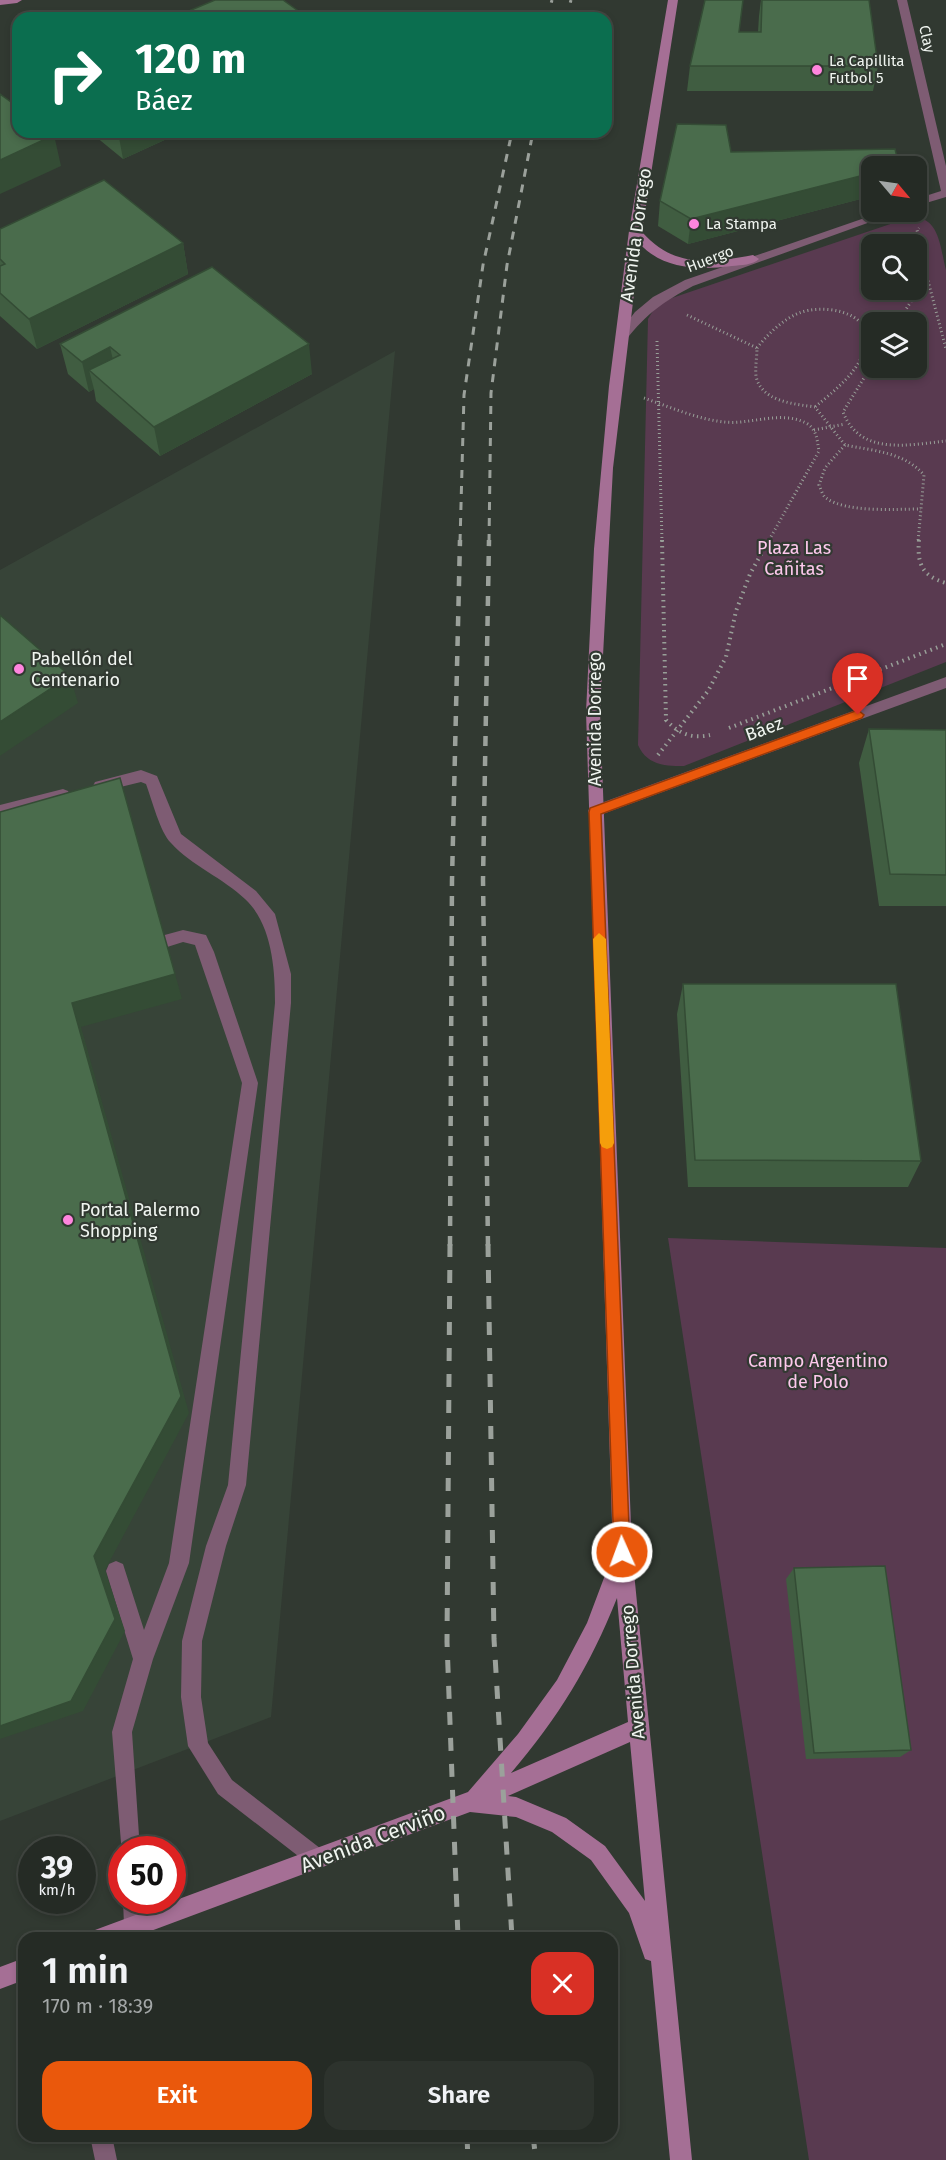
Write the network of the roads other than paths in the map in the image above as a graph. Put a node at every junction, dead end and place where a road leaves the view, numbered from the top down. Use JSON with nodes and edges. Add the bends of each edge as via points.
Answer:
{"nodes":[{"id":1,"x":17,"y":0,"type":"edge"},
{"id":2,"x":674,"y":0,"type":"edge"},
{"id":3,"x":902,"y":0,"type":"edge"},
{"id":4,"x":0,"y":2,"type":"edge"},
{"id":5,"x":946,"y":192,"type":"edge"},
{"id":6,"x":927,"y":199,"type":"edge"},
{"id":7,"x":862,"y":222,"type":"edge"},
{"id":8,"x":635,"y":231,"type":"junction"},
{"id":9,"x":753,"y":259,"type":"junction"},
{"id":10,"x":622,"y":337,"type":"junction"},
{"id":11,"x":946,"y":682,"type":"edge"},
{"id":12,"x":0,"y":811,"type":"edge"},
{"id":13,"x":595,"y":812,"type":"junction"},
{"id":14,"x":134,"y":950,"type":"edge"},
{"id":15,"x":622,"y":1552,"type":"junction"},
{"id":16,"x":116,"y":1571,"type":"dead end"},
{"id":17,"x":143,"y":1659,"type":"junction"},
{"id":18,"x":638,"y":1728,"type":"junction"},
{"id":19,"x":470,"y":1802,"type":"junction"},
{"id":20,"x":129,"y":1836,"type":"edge"},
{"id":21,"x":318,"y":1860,"type":"junction"},
{"id":22,"x":135,"y":1914,"type":"edge"},
{"id":23,"x":135,"y":1925,"type":"junction"},
{"id":24,"x":118,"y":1932,"type":"edge"},
{"id":25,"x":18,"y":1971,"type":"edge"},
{"id":26,"x":662,"y":1973,"type":"junction"},
{"id":27,"x":0,"y":1978,"type":"edge"},
{"id":28,"x":102,"y":2142,"type":"edge"},
{"id":29,"x":106,"y":2160,"type":"edge"},
{"id":30,"x":681,"y":2160,"type":"edge"}],
"edges":[{"from":1,"to":4,"type":"main road"},
{"from":2,"to":8,"type":"main road","name":"Avenida Dorrego"},
{"from":3,"to":5,"type":"street","name":"Clay"},
{"from":5,"to":6,"type":"street"},
{"from":7,"to":9,"type":"street","name":"Huergo"},
{"from":8,"to":9,"type":"main road","via":[[645,245],[661,256],[683,263],[706,265]]},
{"from":8,"to":10,"type":"main road","name":"Avenida Dorrego"},
{"from":9,"to":10,"type":"street","name":"Huergo","via":[[689,283],[657,300]]},
{"from":10,"to":13,"type":"main road","name":"Avenida Dorrego","via":[[597,604]]},
{"from":11,"to":13,"type":"street","name":"Báez"},
{"from":12,"to":21,"type":"street","via":[[141,776],[152,780],[175,838],[251,895],[269,918],[283,974],[283,1004],[237,1485],[216,1546],[192,1641],[191,1697],[198,1746],[225,1787]]},
{"from":13,"to":15,"type":"main road","name":"Avenida Dorrego"},
{"from":14,"to":17,"type":"street","via":[[183,936],[200,940],[250,1083],[179,1563]]},
{"from":15,"to":18,"type":"main road","name":"Avenida Dorrego"},
{"from":15,"to":19,"type":"main road","via":[[591,1641],[559,1698],[518,1752]]},
{"from":16,"to":17,"type":"street"},
{"from":17,"to":20,"type":"street","via":[[122,1732]]},
{"from":18,"to":19,"type":"main road","name":"Avenida Cerviño"},
{"from":18,"to":26,"type":"main road","name":"Avenida Dorrego"},
{"from":19,"to":21,"type":"main road","name":"Avenida Cerviño"},
{"from":19,"to":26,"type":"main road","via":[[516,1807],[559,1825],[598,1853],[637,1907]]},
{"from":21,"to":23,"type":"main road","name":"Avenida Cerviño"},
{"from":22,"to":23,"type":"street"},
{"from":23,"to":24,"type":"main road","name":"Avenida Cerviño"},
{"from":25,"to":27,"type":"main road"},
{"from":26,"to":30,"type":"main road","name":"Avenida Dorrego"},
{"from":28,"to":29,"type":"street"}]}
